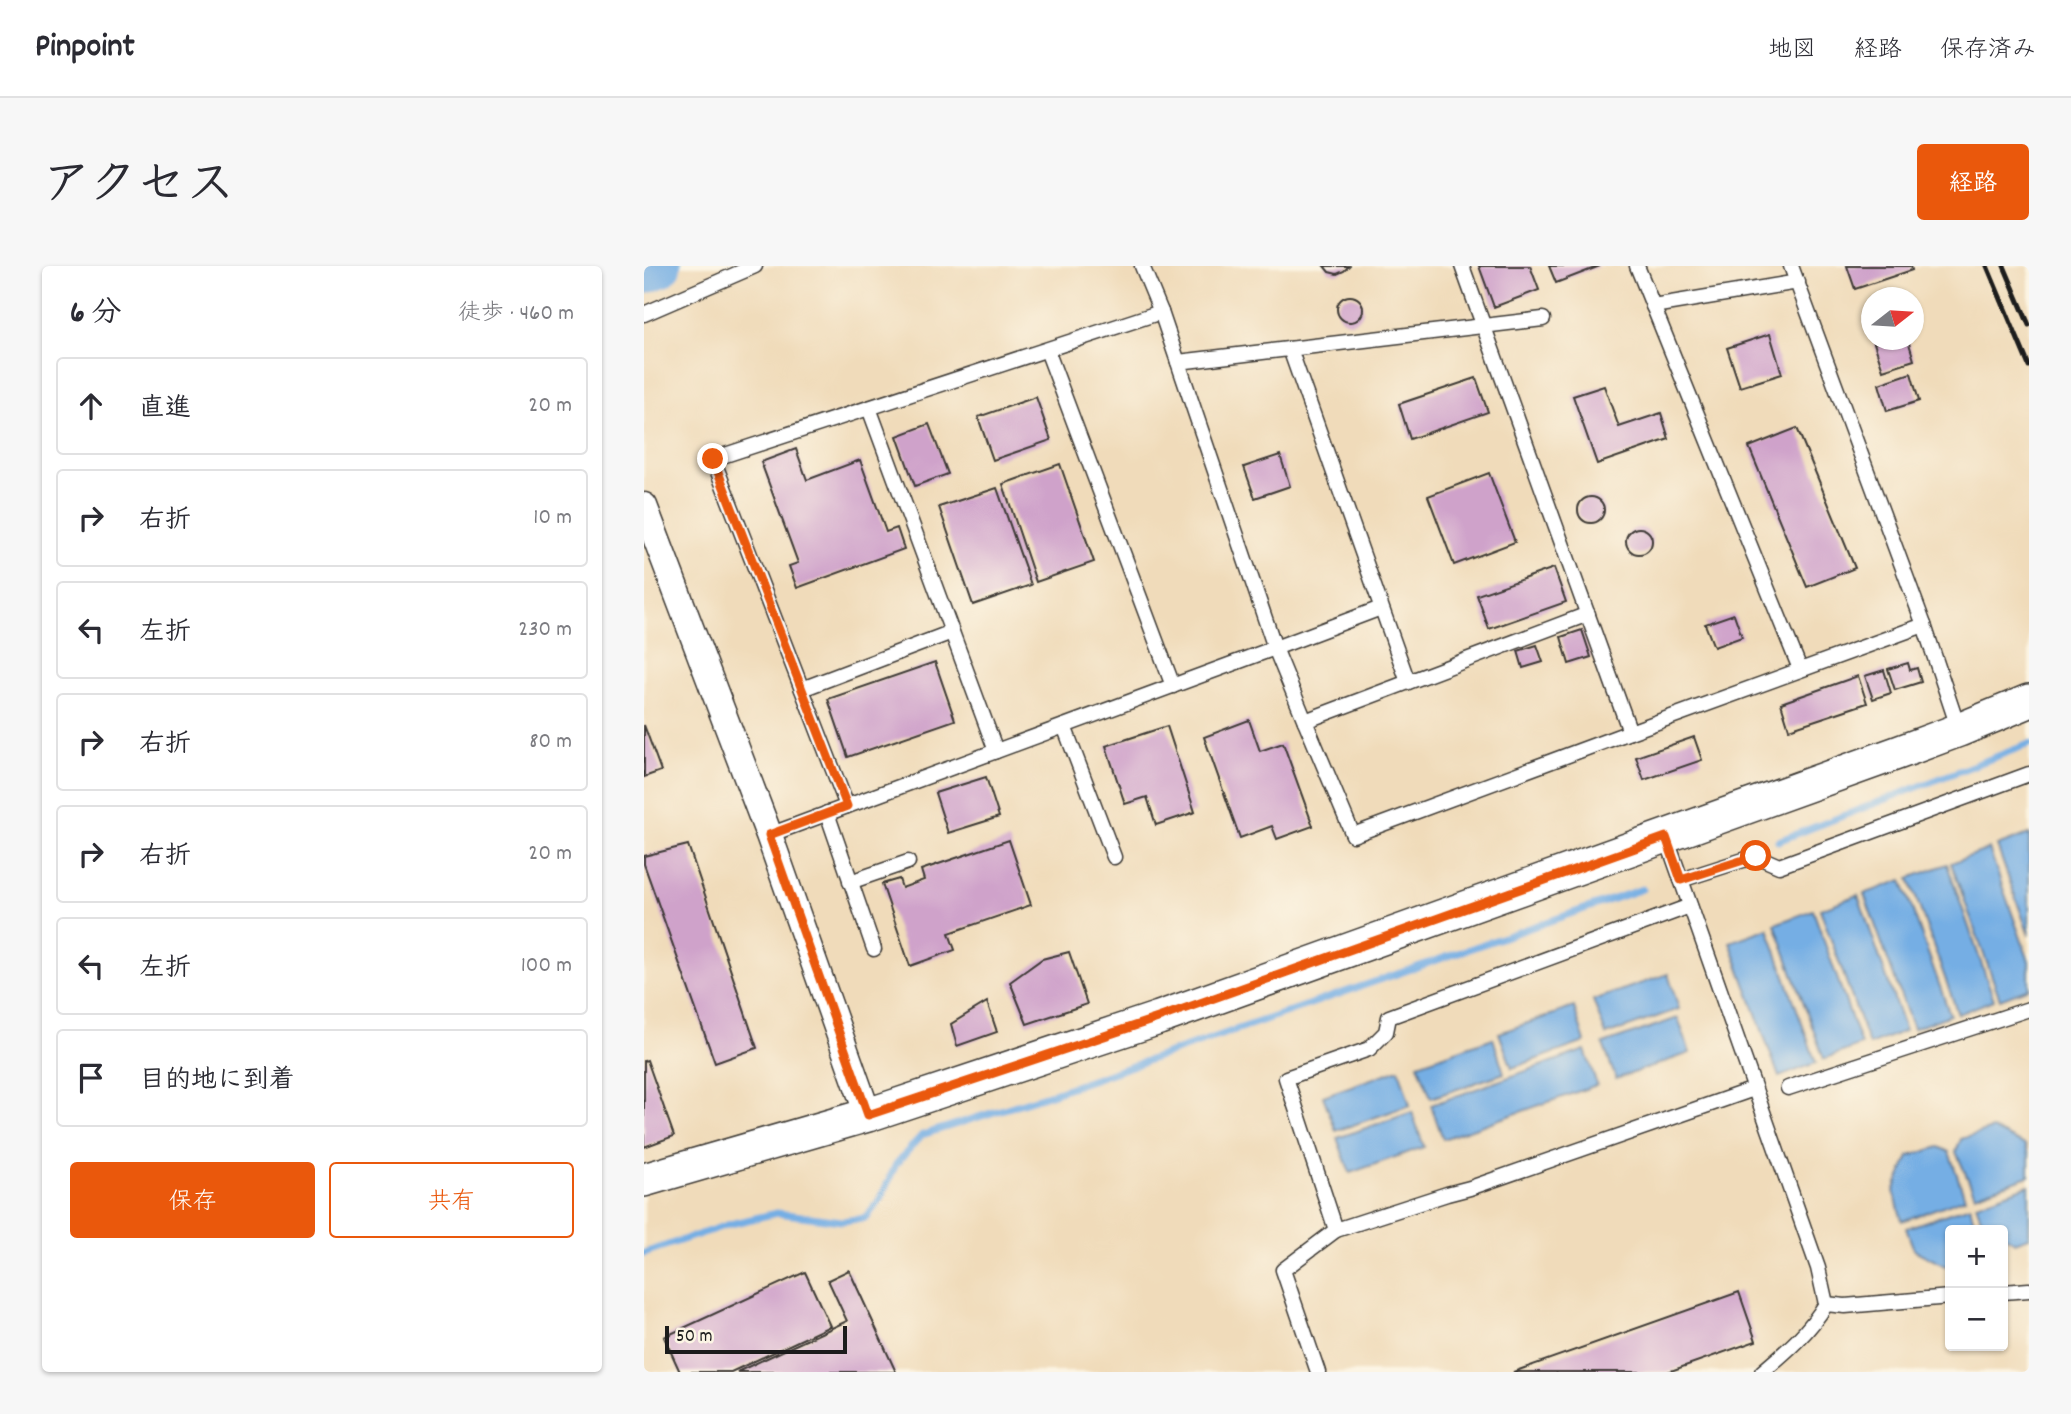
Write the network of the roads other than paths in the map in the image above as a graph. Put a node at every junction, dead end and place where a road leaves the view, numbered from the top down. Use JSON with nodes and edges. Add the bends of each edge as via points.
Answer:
{"nodes":[{"id":1,"x":755,"y":266,"type":"edge"},
{"id":2,"x":1142,"y":266,"type":"edge"},
{"id":3,"x":1462,"y":266,"type":"edge"},
{"id":4,"x":1637,"y":266,"type":"edge"},
{"id":5,"x":1791,"y":266,"type":"edge"},
{"id":6,"x":1798,"y":282,"type":"junction"},
{"id":7,"x":1653,"y":306,"type":"junction"},
{"id":8,"x":1161,"y":312,"type":"junction"},
{"id":9,"x":644,"y":314,"type":"edge"},
{"id":10,"x":1543,"y":319,"type":"dead end"},
{"id":11,"x":1484,"y":327,"type":"junction"},
{"id":12,"x":1047,"y":349,"type":"junction"},
{"id":13,"x":1290,"y":349,"type":"junction"},
{"id":14,"x":1178,"y":362,"type":"junction"},
{"id":15,"x":869,"y":408,"type":"junction"},
{"id":16,"x":644,"y":506,"type":"edge"},
{"id":17,"x":1381,"y":608,"type":"junction"},
{"id":18,"x":1587,"y":614,"type":"junction"},
{"id":19,"x":1924,"y":625,"type":"junction"},
{"id":20,"x":952,"y":632,"type":"junction"},
{"id":21,"x":1275,"y":648,"type":"junction"},
{"id":22,"x":1800,"y":669,"type":"junction"},
{"id":23,"x":1408,"y":682,"type":"junction"},
{"id":24,"x":1173,"y":686,"type":"junction"},
{"id":25,"x":802,"y":689,"type":"junction"},
{"id":26,"x":2029,"y":701,"type":"edge"},
{"id":27,"x":1305,"y":721,"type":"junction"},
{"id":28,"x":1064,"y":726,"type":"junction"},
{"id":29,"x":1959,"y":730,"type":"junction"},
{"id":30,"x":1630,"y":732,"type":"junction"},
{"id":31,"x":996,"y":751,"type":"junction"},
{"id":32,"x":2029,"y":774,"type":"edge"},
{"id":33,"x":847,"y":806,"type":"junction"},
{"id":34,"x":827,"y":813,"type":"junction"},
{"id":35,"x":769,"y":835,"type":"junction"},
{"id":36,"x":1666,"y":837,"type":"junction"},
{"id":37,"x":1114,"y":857,"type":"dead end"},
{"id":38,"x":908,"y":862,"type":"dead end"},
{"id":39,"x":1681,"y":880,"type":"junction"},
{"id":40,"x":850,"y":882,"type":"junction"},
{"id":41,"x":1690,"y":906,"type":"junction"},
{"id":42,"x":874,"y":949,"type":"dead end"},
{"id":43,"x":2029,"y":1009,"type":"edge"},
{"id":44,"x":1788,"y":1088,"type":"dead end"},
{"id":45,"x":1754,"y":1089,"type":"junction"},
{"id":46,"x":868,"y":1115,"type":"junction"},
{"id":47,"x":644,"y":1180,"type":"edge"},
{"id":48,"x":1336,"y":1230,"type":"junction"},
{"id":49,"x":2029,"y":1290,"type":"edge"},
{"id":50,"x":2008,"y":1292,"type":"edge"},
{"id":51,"x":1945,"y":1297,"type":"edge"},
{"id":52,"x":1826,"y":1304,"type":"junction"},
{"id":53,"x":1318,"y":1372,"type":"edge"},
{"id":54,"x":1762,"y":1372,"type":"edge"}],
"edges":[{"from":1,"to":9,"type":"lane"},
{"from":2,"to":8,"type":"lane"},
{"from":3,"to":11,"type":"lane"},
{"from":4,"to":7,"type":"lane"},
{"from":5,"to":6,"type":"lane"},
{"from":6,"to":7,"type":"lane"},
{"from":6,"to":19,"type":"lane"},
{"from":7,"to":22,"type":"lane"},
{"from":8,"to":12,"type":"lane"},
{"from":8,"to":14,"type":"lane"},
{"from":10,"to":11,"type":"lane"},
{"from":11,"to":13,"type":"lane"},
{"from":11,"to":18,"type":"lane"},
{"from":12,"to":15,"type":"lane"},
{"from":12,"to":24,"type":"lane"},
{"from":13,"to":14,"type":"lane"},
{"from":13,"to":17,"type":"lane"},
{"from":14,"to":21,"type":"lane"},
{"from":15,"to":20,"type":"lane"},
{"from":15,"to":25,"type":"lane","via":[[713,459]]},
{"from":16,"to":35,"type":"street"},
{"from":17,"to":21,"type":"lane"},
{"from":17,"to":23,"type":"lane"},
{"from":18,"to":23,"type":"lane"},
{"from":18,"to":30,"type":"lane"},
{"from":19,"to":22,"type":"lane"},
{"from":19,"to":29,"type":"lane"},
{"from":20,"to":25,"type":"lane"},
{"from":20,"to":31,"type":"lane"},
{"from":21,"to":24,"type":"lane"},
{"from":21,"to":27,"type":"lane"},
{"from":22,"to":30,"type":"lane"},
{"from":23,"to":27,"type":"lane"},
{"from":24,"to":28,"type":"lane"},
{"from":25,"to":33,"type":"lane"},
{"from":26,"to":29,"type":"street"},
{"from":27,"to":30,"type":"lane","via":[[1353,835]]},
{"from":28,"to":31,"type":"lane"},
{"from":28,"to":37,"type":"lane"},
{"from":29,"to":36,"type":"street"},
{"from":31,"to":33,"type":"lane"},
{"from":32,"to":39,"type":"lane","via":[[1779,866],[1756,856]]},
{"from":33,"to":34,"type":"lane"},
{"from":34,"to":35,"type":"lane"},
{"from":34,"to":40,"type":"lane"},
{"from":35,"to":46,"type":"street"},
{"from":36,"to":39,"type":"lane"},
{"from":36,"to":46,"type":"street","via":[[1158,1018]]},
{"from":38,"to":40,"type":"lane"},
{"from":39,"to":41,"type":"lane"},
{"from":40,"to":42,"type":"lane"},
{"from":41,"to":45,"type":"lane"},
{"from":41,"to":48,"type":"lane","via":[[1389,1017],[1386,1032],[1369,1049],[1286,1079]]},
{"from":43,"to":44,"type":"lane"},
{"from":45,"to":48,"type":"lane"},
{"from":45,"to":52,"type":"lane","via":[[1818,1268]]},
{"from":46,"to":47,"type":"street"},
{"from":48,"to":53,"type":"lane","via":[[1283,1270]]},
{"from":49,"to":50,"type":"lane"},
{"from":51,"to":52,"type":"lane"},
{"from":52,"to":54,"type":"lane","via":[[1812,1326]]}]}
